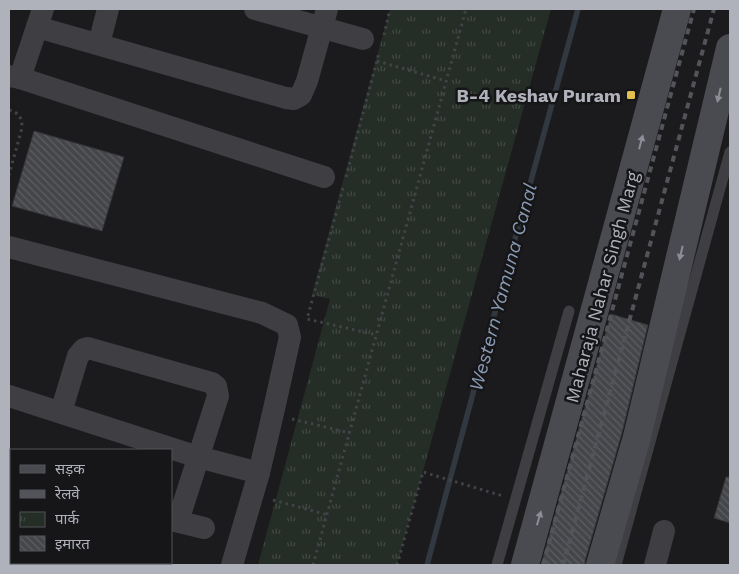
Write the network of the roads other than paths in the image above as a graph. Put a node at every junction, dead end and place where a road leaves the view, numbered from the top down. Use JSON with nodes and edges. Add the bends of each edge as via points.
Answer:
{"nodes":[{"id":1,"x":108,"y":9,"type":"edge"},
{"id":2,"x":255,"y":9,"type":"edge"},
{"id":3,"x":677,"y":9,"type":"edge"},
{"id":4,"x":40,"y":18,"type":"edge"},
{"id":5,"x":325,"y":18,"type":"edge"},
{"id":6,"x":363,"y":39,"type":"dead end"},
{"id":7,"x":99,"y":44,"type":"junction"},
{"id":8,"x":730,"y":48,"type":"edge"},
{"id":9,"x":14,"y":77,"type":"edge"},
{"id":10,"x":730,"y":152,"type":"edge"},
{"id":11,"x":324,"y":176,"type":"dead end"},
{"id":12,"x":9,"y":247,"type":"edge"},
{"id":13,"x":569,"y":311,"type":"dead end"},
{"id":14,"x":657,"y":388,"type":"junction"},
{"id":15,"x":9,"y":396,"type":"edge"},
{"id":16,"x":61,"y":412,"type":"junction"},
{"id":17,"x":198,"y":457,"type":"junction"},
{"id":18,"x":259,"y":473,"type":"junction"},
{"id":19,"x":174,"y":520,"type":"edge"},
{"id":20,"x":204,"y":528,"type":"dead end"},
{"id":21,"x":664,"y":531,"type":"dead end"},
{"id":22,"x":232,"y":565,"type":"edge"},
{"id":23,"x":497,"y":565,"type":"edge"},
{"id":24,"x":525,"y":565,"type":"edge"},
{"id":25,"x":600,"y":565,"type":"edge"},
{"id":26,"x":616,"y":565,"type":"edge"},
{"id":27,"x":655,"y":565,"type":"edge"}],
"edges":[{"from":1,"to":7,"type":"street"},
{"from":2,"to":5,"type":"street"},
{"from":24,"to":3,"type":"main road","name":"Maharaja Nahar Singh Marg","one_way":true},
{"from":4,"to":7,"type":"street"},
{"from":4,"to":9,"type":"street"},
{"from":5,"to":6,"type":"street"},
{"from":5,"to":7,"type":"street","via":[[304,88],[294,99]]},
{"from":8,"to":14,"type":"main road","one_way":true},
{"from":9,"to":11,"type":"street"},
{"from":10,"to":14,"type":"lane"},
{"from":12,"to":18,"type":"street","via":[[262,314],[287,325],[290,337]]},
{"from":13,"to":23,"type":"lane"},
{"from":14,"to":25,"type":"main road","via":[[637,437]]},
{"from":14,"to":26,"type":"lane"},
{"from":15,"to":16,"type":"street"},
{"from":16,"to":17,"type":"street"},
{"from":16,"to":17,"type":"street","via":[[78,356],[88,348],[212,383],[218,396]]},
{"from":17,"to":18,"type":"street"},
{"from":17,"to":19,"type":"street"},
{"from":18,"to":22,"type":"street"},
{"from":19,"to":20,"type":"street"},
{"from":21,"to":27,"type":"street"}]}
